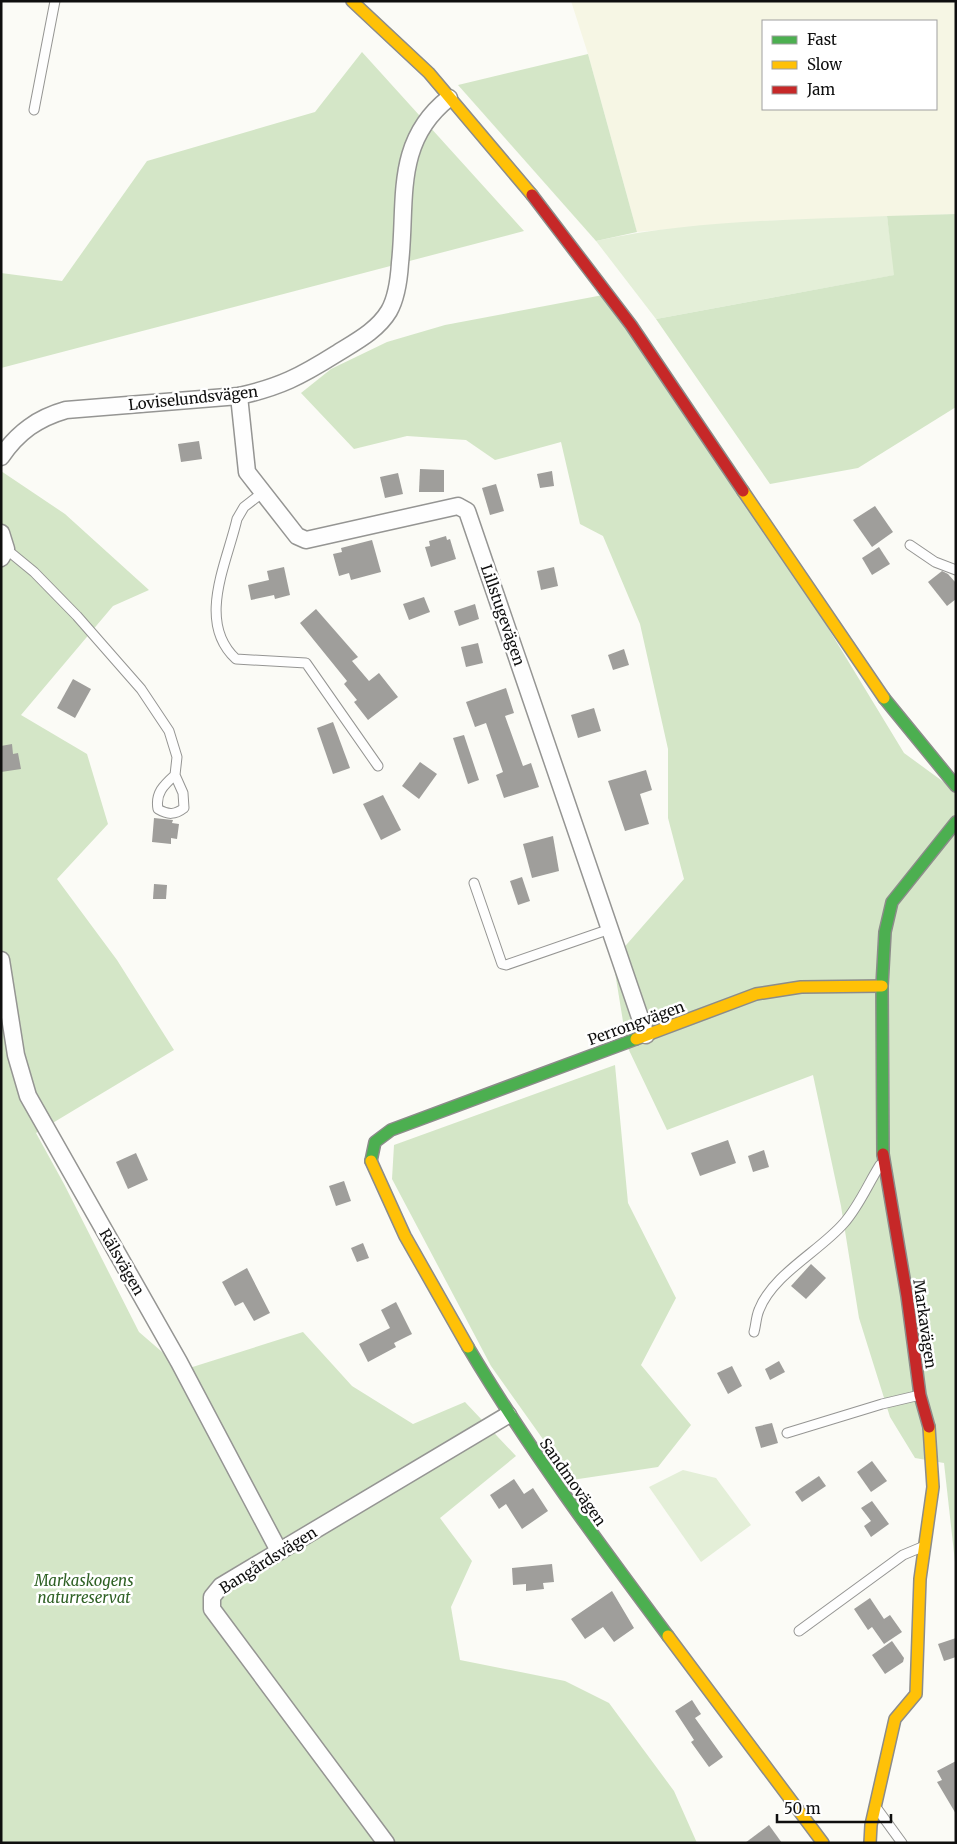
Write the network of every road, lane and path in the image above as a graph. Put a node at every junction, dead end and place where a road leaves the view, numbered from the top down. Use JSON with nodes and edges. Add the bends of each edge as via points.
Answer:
{"nodes":[{"id":1,"x":55,"y":1,"type":"edge"},
{"id":2,"x":352,"y":1,"type":"edge"},
{"id":3,"x":449,"y":98,"type":"junction"},
{"id":4,"x":34,"y":110,"type":"dead end"},
{"id":5,"x":239,"y":396,"type":"junction"},
{"id":6,"x":1,"y":457,"type":"edge"},
{"id":7,"x":262,"y":493,"type":"junction"},
{"id":8,"x":910,"y":545,"type":"dead end"},
{"id":9,"x":3,"y":547,"type":"edge"},
{"id":10,"x":956,"y":570,"type":"edge"},
{"id":11,"x":378,"y":766,"type":"dead end"},
{"id":12,"x":175,"y":775,"type":"dead end"},
{"id":13,"x":956,"y":786,"type":"edge"},
{"id":14,"x":956,"y":822,"type":"edge"},
{"id":15,"x":474,"y":883,"type":"dead end"},
{"id":16,"x":610,"y":929,"type":"junction"},
{"id":17,"x":1,"y":960,"type":"edge"},
{"id":18,"x":882,"y":986,"type":"junction"},
{"id":19,"x":646,"y":1035,"type":"junction"},
{"id":20,"x":408,"y":1124,"type":"joint"},
{"id":21,"x":883,"y":1160,"type":"junction"},
{"id":22,"x":754,"y":1332,"type":"dead end"},
{"id":23,"x":920,"y":1395,"type":"junction"},
{"id":24,"x":508,"y":1415,"type":"junction"},
{"id":25,"x":787,"y":1433,"type":"dead end"},
{"id":26,"x":924,"y":1546,"type":"junction"},
{"id":27,"x":279,"y":1551,"type":"junction"},
{"id":28,"x":799,"y":1630,"type":"dead end"},
{"id":29,"x":875,"y":1806,"type":"junction"},
{"id":30,"x":386,"y":1843,"type":"edge"},
{"id":31,"x":823,"y":1843,"type":"edge"},
{"id":32,"x":870,"y":1843,"type":"edge"},
{"id":33,"x":902,"y":1843,"type":"edge"}],
"edges":[{"from":1,"to":4,"type":"lane"},
{"from":2,"to":3,"type":"street","via":[[428,73]]},
{"from":3,"to":5,"type":"street","name":"Loviselundsvägen","via":[[433,111],[424,124],[409,156],[404,174],[400,273],[389,310],[360,339],[297,378]]},
{"from":3,"to":13,"type":"street","via":[[528,190],[631,325],[886,702]]},
{"from":5,"to":6,"type":"street","name":"Loviselundsvägen","via":[[66,410],[44,416],[30,426]]},
{"from":5,"to":7,"type":"street","name":"Lillstugevägen","via":[[247,472]]},
{"from":7,"to":11,"type":"lane","via":[[244,507],[237,519],[215,604],[216,627],[228,651],[236,659],[306,663]]},
{"from":7,"to":16,"type":"street","name":"Lillstugevägen","via":[[297,536],[306,540],[458,506],[467,511]]},
{"from":8,"to":10,"type":"lane","via":[[935,562]]},
{"from":9,"to":12,"type":"lane","via":[[34,572],[142,689],[169,732],[178,757]]},
{"from":14,"to":18,"type":"street","name":"Markavägen","via":[[892,902],[885,932]]},
{"from":15,"to":16,"type":"lane","via":[[502,964]]},
{"from":16,"to":19,"type":"street","name":"Lillstugevägen"},
{"from":17,"to":27,"type":"street","name":"Rälsvägen","via":[[16,1055],[28,1096],[178,1362]]},
{"from":18,"to":19,"type":"street","name":"Perrongvägen","via":[[777,990],[756,994]]},
{"from":18,"to":21,"type":"street","name":"Markavägen"},
{"from":19,"to":20,"type":"street","name":"Perrongvägen"},
{"from":20,"to":24,"type":"street","name":"Sandmovägen","via":[[381,1134],[370,1153],[371,1162],[431,1285]]},
{"from":21,"to":22,"type":"lane","via":[[843,1225],[785,1275],[766,1297]]},
{"from":21,"to":23,"type":"street","name":"Markavägen","via":[[907,1296]]},
{"from":23,"to":25,"type":"lane"},
{"from":23,"to":26,"type":"street","name":"Markavägen","via":[[929,1426],[933,1487]]},
{"from":24,"to":27,"type":"street","name":"Bangårdsvägen"},
{"from":24,"to":31,"type":"street","name":"Sandmovägen","via":[[583,1522]]},
{"from":26,"to":28,"type":"lane","via":[[903,1555]]},
{"from":26,"to":29,"type":"street","name":"Markavägen","via":[[916,1694],[895,1719]]},
{"from":27,"to":30,"type":"street","name":"Bangårdsvägen","via":[[221,1586],[212,1597],[212,1609]]},
{"from":29,"to":32,"type":"street","name":"Markavägen"},
{"from":29,"to":33,"type":"lane"}]}
